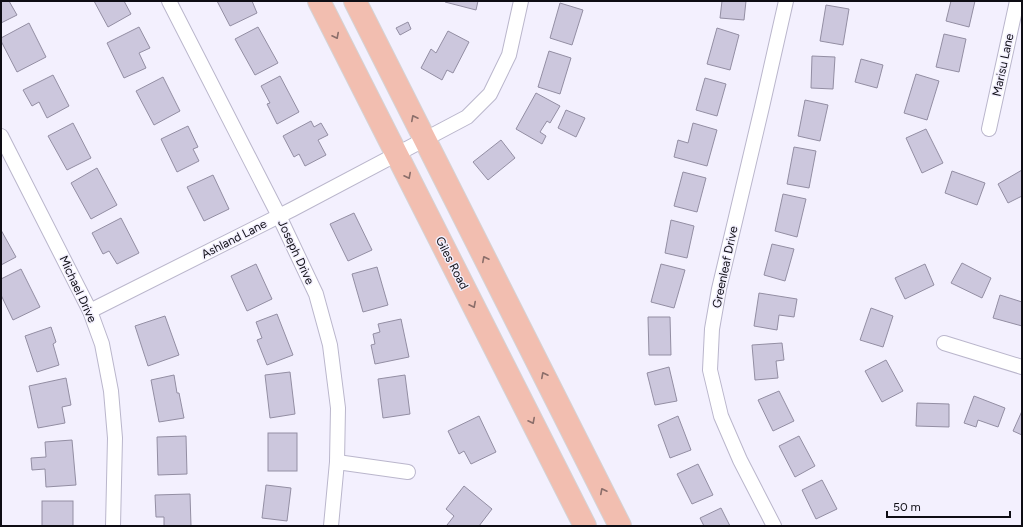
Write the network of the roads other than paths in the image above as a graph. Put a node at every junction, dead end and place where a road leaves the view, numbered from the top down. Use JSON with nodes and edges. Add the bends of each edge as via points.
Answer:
{"nodes":[{"id":1,"x":169,"y":1,"type":"edge"},
{"id":2,"x":319,"y":1,"type":"edge"},
{"id":3,"x":355,"y":1,"type":"edge"},
{"id":4,"x":521,"y":1,"type":"edge"},
{"id":5,"x":786,"y":1,"type":"edge"},
{"id":6,"x":1017,"y":1,"type":"edge"},
{"id":7,"x":989,"y":129,"type":"dead end"},
{"id":8,"x":1,"y":136,"type":"edge"},
{"id":9,"x":425,"y":140,"type":"junction"},
{"id":10,"x":397,"y":154,"type":"junction"},
{"id":11,"x":279,"y":216,"type":"junction"},
{"id":12,"x":90,"y":311,"type":"junction"},
{"id":13,"x":944,"y":343,"type":"dead end"},
{"id":14,"x":1022,"y":367,"type":"edge"},
{"id":15,"x":337,"y":462,"type":"junction"},
{"id":16,"x":408,"y":472,"type":"dead end"},
{"id":17,"x":113,"y":526,"type":"edge"},
{"id":18,"x":330,"y":526,"type":"edge"},
{"id":19,"x":585,"y":526,"type":"edge"},
{"id":20,"x":620,"y":526,"type":"edge"},
{"id":21,"x":774,"y":526,"type":"edge"}],
"edges":[{"from":1,"to":11,"type":"street","name":"Joseph Drive"},
{"from":2,"to":10,"type":"main road","name":"Giles Road","one_way":true},
{"from":9,"to":3,"type":"main road","one_way":true},
{"from":4,"to":9,"type":"street","name":"Ashland Lane","via":[[509,55],[490,94],[467,118]]},
{"from":5,"to":21,"type":"street","name":"Greenleaf Drive","via":[[719,289],[712,330],[710,370],[721,416]]},
{"from":6,"to":7,"type":"street","name":"Marisu Lane"},
{"from":8,"to":12,"type":"street","name":"Michael Drive"},
{"from":9,"to":10,"type":"street","name":"Ashland Lane"},
{"from":20,"to":9,"type":"main road","one_way":true},
{"from":10,"to":11,"type":"street","name":"Ashland Lane"},
{"from":10,"to":19,"type":"main road","name":"Giles Road","one_way":true},
{"from":11,"to":12,"type":"street","name":"Ashland Lane"},
{"from":11,"to":15,"type":"street","name":"Joseph Drive","via":[[316,294],[330,345],[338,408]]},
{"from":12,"to":17,"type":"street","name":"Michael Drive","via":[[102,344],[111,390],[115,438]]},
{"from":13,"to":14,"type":"street"},
{"from":15,"to":16,"type":"street"},
{"from":15,"to":18,"type":"street","name":"Joseph Drive"}]}
